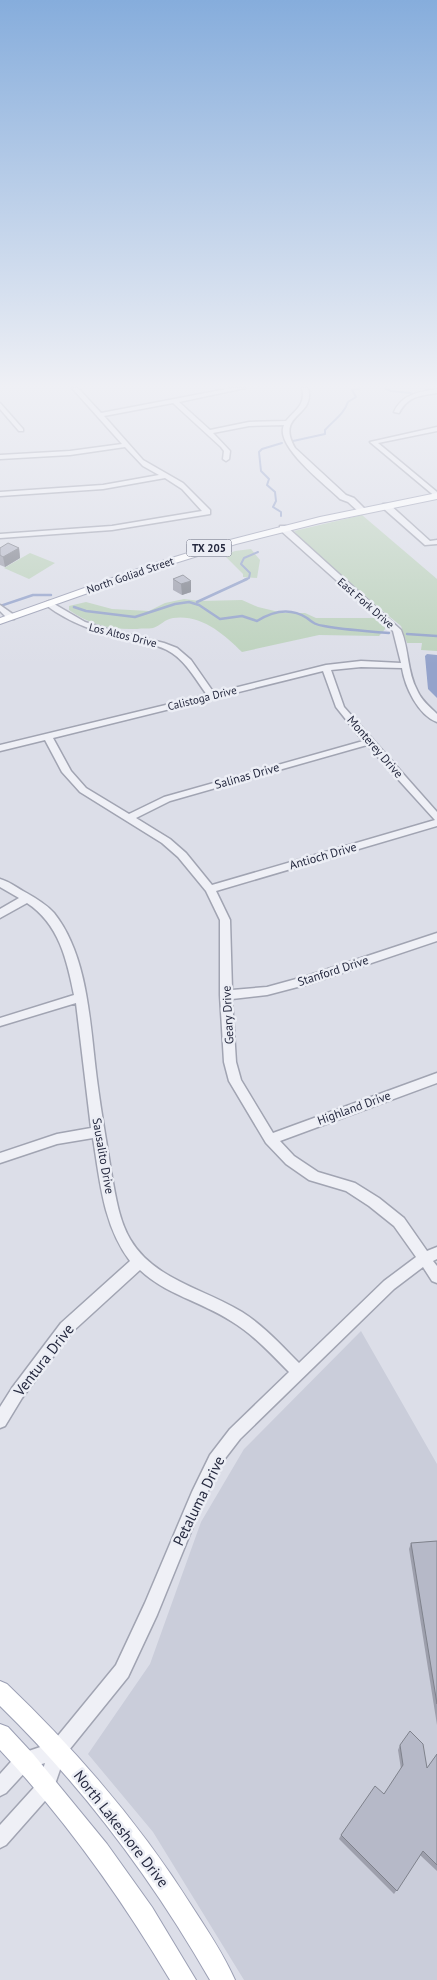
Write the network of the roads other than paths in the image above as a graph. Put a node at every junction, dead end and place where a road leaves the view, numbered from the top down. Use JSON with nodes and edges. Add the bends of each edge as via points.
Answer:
{"nodes":[{"id":1,"x":146,"y":480,"type":"edge"},
{"id":2,"x":175,"y":480,"type":"edge"},
{"id":3,"x":326,"y":480,"type":"edge"},
{"id":4,"x":419,"y":480,"type":"edge"},
{"id":5,"x":0,"y":494,"type":"edge"},
{"id":6,"x":437,"y":496,"type":"edge"},
{"id":7,"x":386,"y":506,"type":"junction"},
{"id":8,"x":359,"y":512,"type":"junction"},
{"id":9,"x":283,"y":528,"type":"junction"},
{"id":10,"x":0,"y":536,"type":"edge"},
{"id":11,"x":437,"y":542,"type":"edge"},
{"id":12,"x":49,"y":603,"type":"junction"},
{"id":13,"x":5,"y":612,"type":"edge"},
{"id":14,"x":0,"y":621,"type":"edge"},
{"id":15,"x":406,"y":666,"type":"junction"},
{"id":16,"x":326,"y":668,"type":"junction"},
{"id":17,"x":212,"y":696,"type":"junction"},
{"id":18,"x":435,"y":715,"type":"edge"},
{"id":19,"x":47,"y":736,"type":"junction"},
{"id":20,"x":369,"y":742,"type":"junction"},
{"id":21,"x":0,"y":748,"type":"edge"},
{"id":22,"x":128,"y":818,"type":"junction"},
{"id":23,"x":437,"y":818,"type":"edge"},
{"id":24,"x":437,"y":823,"type":"edge"},
{"id":25,"x":0,"y":882,"type":"edge"},
{"id":26,"x":210,"y":889,"type":"junction"},
{"id":27,"x":27,"y":898,"type":"junction"},
{"id":28,"x":0,"y":914,"type":"edge"},
{"id":29,"x":437,"y":937,"type":"edge"},
{"id":30,"x":226,"y":995,"type":"junction"},
{"id":31,"x":81,"y":998,"type":"junction"},
{"id":32,"x":0,"y":1022,"type":"edge"},
{"id":33,"x":437,"y":1078,"type":"edge"},
{"id":34,"x":98,"y":1132,"type":"junction"},
{"id":35,"x":270,"y":1139,"type":"junction"},
{"id":36,"x":0,"y":1158,"type":"edge"},
{"id":37,"x":431,"y":1255,"type":"edge"},
{"id":38,"x":138,"y":1263,"type":"junction"},
{"id":39,"x":437,"y":1277,"type":"edge"},
{"id":40,"x":298,"y":1372,"type":"junction"},
{"id":41,"x":0,"y":1421,"type":"edge"},
{"id":42,"x":0,"y":1691,"type":"edge"},
{"id":43,"x":0,"y":1735,"type":"edge"},
{"id":44,"x":58,"y":1750,"type":"junction"},
{"id":45,"x":24,"y":1761,"type":"junction"},
{"id":46,"x":0,"y":1786,"type":"edge"},
{"id":47,"x":46,"y":1787,"type":"junction"},
{"id":48,"x":0,"y":1839,"type":"edge"},
{"id":49,"x":184,"y":1980,"type":"edge"},
{"id":50,"x":223,"y":1980,"type":"edge"}],
"edges":[{"from":1,"to":5,"type":"street"},
{"from":2,"to":10,"type":"street","via":[[207,512],[112,528]]},
{"from":3,"to":8,"type":"street","via":[[344,502]]},
{"from":4,"to":6,"type":"street"},
{"from":6,"to":7,"type":"main road","name":"North Goliad Street","number":"TX 205"},
{"from":7,"to":8,"type":"main road","name":"North Goliad Street","number":"TX 205"},
{"from":7,"to":11,"type":"street","via":[[428,543]]},
{"from":8,"to":9,"type":"main road","name":"North Goliad Street","number":"TX 205"},
{"from":9,"to":12,"type":"main road","name":"North Goliad Street","number":"TX 205","via":[[169,561]]},
{"from":9,"to":15,"type":"street","name":"East Fork Drive","via":[[397,630],[403,643]]},
{"from":12,"to":13,"type":"main road","name":"North Goliad Street","number":"TX 205"},
{"from":12,"to":17,"type":"street","name":"Los Altos Drive","via":[[82,625],[163,645],[177,652]]},
{"from":13,"to":14,"type":"main road","name":"North Goliad Street","number":"TX 205"},
{"from":15,"to":16,"type":"street","name":"Calistoga Drive","via":[[361,664]]},
{"from":15,"to":18,"type":"street","name":"East Fork Drive","via":[[410,686]]},
{"from":16,"to":17,"type":"street","name":"Calistoga Drive"},
{"from":16,"to":20,"type":"street","name":"Monterey Drive","via":[[340,707]]},
{"from":17,"to":19,"type":"street","name":"Calistoga Drive"},
{"from":19,"to":21,"type":"street","name":"Calistoga Drive"},
{"from":19,"to":22,"type":"street","name":"Geary Drive","via":[[76,784]]},
{"from":20,"to":22,"type":"street","name":"Salinas Drive","via":[[167,799]]},
{"from":20,"to":23,"type":"street","name":"Monterey Drive"},
{"from":22,"to":26,"type":"street","name":"Geary Drive","via":[[166,841]]},
{"from":24,"to":26,"type":"street","name":"Antioch Drive"},
{"from":25,"to":27,"type":"street","name":"Sausalito Drive"},
{"from":26,"to":30,"type":"street","name":"Geary Drive","via":[[225,920]]},
{"from":27,"to":28,"type":"street"},
{"from":27,"to":31,"type":"street","name":"Sausalito Drive","via":[[50,916],[67,946]]},
{"from":29,"to":30,"type":"street","name":"Stanford Drive","via":[[309,980],[267,991]]},
{"from":30,"to":35,"type":"street","name":"Geary Drive","via":[[230,1062],[234,1076]]},
{"from":31,"to":32,"type":"street"},
{"from":31,"to":34,"type":"street","name":"Sausalito Drive"},
{"from":33,"to":35,"type":"street","name":"Highland Drive"},
{"from":34,"to":36,"type":"street","via":[[57,1139]]},
{"from":34,"to":38,"type":"street","name":"Sausalito Drive","via":[[114,1223]]},
{"from":35,"to":37,"type":"street","name":"Geary Drive","via":[[290,1160],[314,1176],[350,1187],[374,1202]]},
{"from":37,"to":39,"type":"street","name":"Geary Drive"},
{"from":37,"to":40,"type":"street","name":"Petaluma Drive","via":[[389,1285]]},
{"from":38,"to":40,"type":"street","name":"Sausalito Drive","via":[[236,1316],[268,1340]]},
{"from":38,"to":41,"type":"street","name":"Ventura Drive","via":[[66,1328]]},
{"from":40,"to":44,"type":"street","name":"Petaluma Drive","via":[[235,1434],[215,1460],[122,1670]]},
{"from":42,"to":44,"type":"main road","name":"North Lakeshore Drive"},
{"from":43,"to":45,"type":"main road"},
{"from":44,"to":45,"type":"street"},
{"from":44,"to":47,"type":"street","name":"Petaluma Drive"},
{"from":44,"to":50,"type":"main road","name":"North Lakeshore Drive","via":[[149,1861],[195,1930]]},
{"from":45,"to":46,"type":"street"},
{"from":45,"to":47,"type":"main road"},
{"from":47,"to":48,"type":"street","name":"Petaluma Drive"},
{"from":47,"to":49,"type":"main road","via":[[122,1883]]}]}
